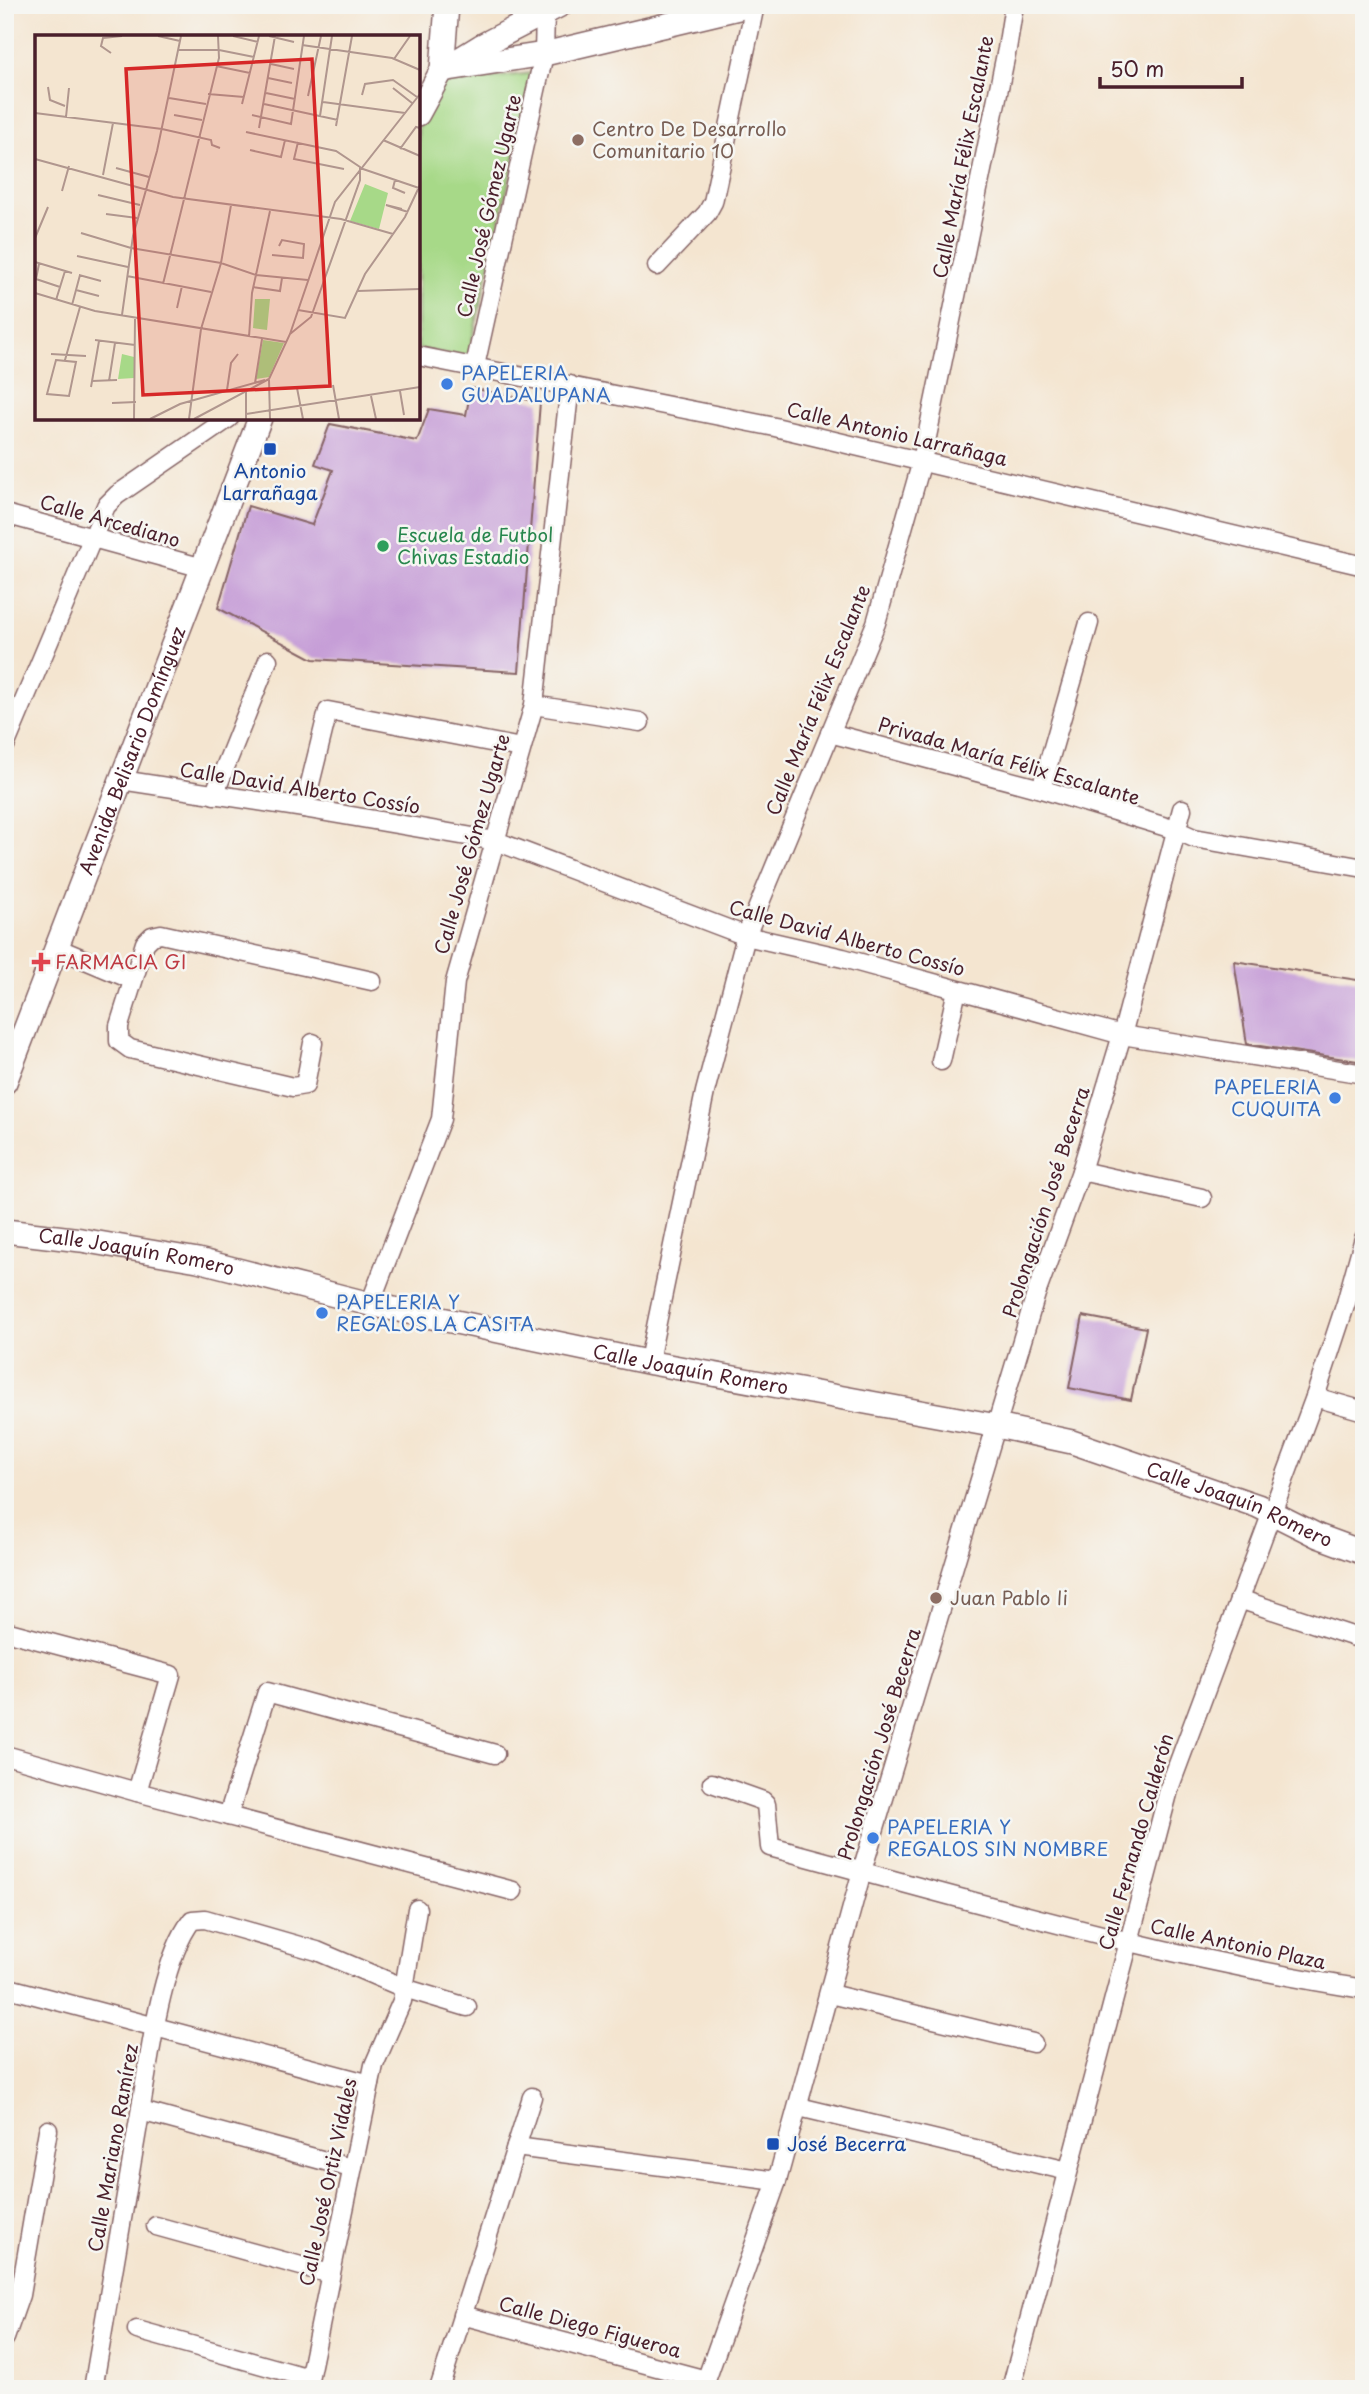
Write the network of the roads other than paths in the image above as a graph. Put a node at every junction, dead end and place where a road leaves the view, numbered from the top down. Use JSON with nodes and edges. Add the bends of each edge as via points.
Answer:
{"nodes":[{"id":1,"x":447,"y":5,"type":"edge"},
{"id":2,"x":753,"y":5,"type":"edge"},
{"id":3,"x":1014,"y":5,"type":"edge"},
{"id":4,"x":553,"y":9,"type":"edge"},
{"id":5,"x":544,"y":54,"type":"junction"},
{"id":6,"x":442,"y":70,"type":"junction"},
{"id":7,"x":420,"y":110,"type":"edge"},
{"id":8,"x":657,"y":266,"type":"dead end"},
{"id":9,"x":420,"y":356,"type":"edge"},
{"id":10,"x":475,"y":366,"type":"junction"},
{"id":11,"x":570,"y":385,"type":"junction"},
{"id":12,"x":226,"y":420,"type":"edge"},
{"id":13,"x":259,"y":420,"type":"edge"},
{"id":14,"x":922,"y":461,"type":"junction"},
{"id":15,"x":5,"y":514,"type":"edge"},
{"id":16,"x":92,"y":537,"type":"junction"},
{"id":17,"x":1364,"y":566,"type":"edge"},
{"id":18,"x":203,"y":568,"type":"junction"},
{"id":19,"x":1088,"y":623,"type":"dead end"},
{"id":20,"x":268,"y":660,"type":"dead end"},
{"id":21,"x":534,"y":705,"type":"junction"},
{"id":22,"x":640,"y":722,"type":"dead end"},
{"id":23,"x":830,"y":733,"type":"junction"},
{"id":24,"x":5,"y":746,"type":"edge"},
{"id":25,"x":521,"y":748,"type":"junction"},
{"id":26,"x":121,"y":780,"type":"junction"},
{"id":27,"x":1041,"y":789,"type":"junction"},
{"id":28,"x":214,"y":795,"type":"junction"},
{"id":29,"x":304,"y":808,"type":"junction"},
{"id":30,"x":1182,"y":809,"type":"dead end"},
{"id":31,"x":1176,"y":830,"type":"junction"},
{"id":32,"x":496,"y":841,"type":"junction"},
{"id":33,"x":1364,"y":868,"type":"edge"},
{"id":34,"x":746,"y":936,"type":"junction"},
{"id":35,"x":57,"y":948,"type":"junction"},
{"id":36,"x":133,"y":980,"type":"junction"},
{"id":37,"x":372,"y":981,"type":"dead end"},
{"id":38,"x":957,"y":990,"type":"junction"},
{"id":39,"x":1122,"y":1035,"type":"junction"},
{"id":40,"x":313,"y":1043,"type":"dead end"},
{"id":41,"x":941,"y":1060,"type":"dead end"},
{"id":42,"x":1364,"y":1074,"type":"edge"},
{"id":43,"x":5,"y":1082,"type":"edge"},
{"id":44,"x":1081,"y":1171,"type":"junction"},
{"id":45,"x":1202,"y":1198,"type":"dead end"},
{"id":46,"x":5,"y":1231,"type":"edge"},
{"id":47,"x":1364,"y":1238,"type":"edge"},
{"id":48,"x":1346,"y":1303,"type":"junction"},
{"id":49,"x":370,"y":1304,"type":"junction"},
{"id":50,"x":1364,"y":1309,"type":"edge"},
{"id":51,"x":652,"y":1363,"type":"junction"},
{"id":52,"x":1315,"y":1398,"type":"junction"},
{"id":53,"x":1364,"y":1411,"type":"edge"},
{"id":54,"x":997,"y":1426,"type":"junction"},
{"id":55,"x":1273,"y":1512,"type":"junction"},
{"id":56,"x":1364,"y":1552,"type":"edge"},
{"id":57,"x":1239,"y":1599,"type":"junction"},
{"id":58,"x":5,"y":1631,"type":"edge"},
{"id":59,"x":1364,"y":1640,"type":"edge"},
{"id":60,"x":495,"y":1754,"type":"dead end"},
{"id":61,"x":5,"y":1755,"type":"edge"},
{"id":62,"x":712,"y":1783,"type":"dead end"},
{"id":63,"x":137,"y":1792,"type":"junction"},
{"id":64,"x":228,"y":1816,"type":"junction"},
{"id":65,"x":862,"y":1871,"type":"junction"},
{"id":66,"x":513,"y":1891,"type":"dead end"},
{"id":67,"x":417,"y":1909,"type":"dead end"},
{"id":68,"x":1128,"y":1942,"type":"junction"},
{"id":69,"x":5,"y":1987,"type":"edge"},
{"id":70,"x":404,"y":1988,"type":"junction"},
{"id":71,"x":1364,"y":1989,"type":"edge"},
{"id":72,"x":830,"y":1994,"type":"junction"},
{"id":73,"x":467,"y":2007,"type":"dead end"},
{"id":74,"x":155,"y":2026,"type":"junction"},
{"id":75,"x":1033,"y":2043,"type":"dead end"},
{"id":76,"x":370,"y":2084,"type":"junction"},
{"id":77,"x":532,"y":2097,"type":"dead end"},
{"id":78,"x":799,"y":2107,"type":"junction"},
{"id":79,"x":141,"y":2112,"type":"junction"},
{"id":80,"x":48,"y":2130,"type":"dead end"},
{"id":81,"x":516,"y":2147,"type":"junction"},
{"id":82,"x":351,"y":2168,"type":"junction"},
{"id":83,"x":1068,"y":2171,"type":"junction"},
{"id":84,"x":777,"y":2181,"type":"junction"},
{"id":85,"x":156,"y":2226,"type":"dead end"},
{"id":86,"x":330,"y":2273,"type":"junction"},
{"id":87,"x":463,"y":2315,"type":"junction"},
{"id":88,"x":137,"y":2330,"type":"dead end"},
{"id":89,"x":5,"y":2337,"type":"edge"},
{"id":90,"x":308,"y":2383,"type":"edge"},
{"id":91,"x":704,"y":2384,"type":"edge"},
{"id":92,"x":93,"y":2389,"type":"edge"},
{"id":93,"x":439,"y":2389,"type":"edge"},
{"id":94,"x":1011,"y":2389,"type":"edge"}],
"edges":[{"from":1,"to":6,"type":"street"},
{"from":2,"to":5,"type":"street"},
{"from":2,"to":8,"type":"street","via":[[713,202]]},
{"from":3,"to":14,"type":"street","name":"Calle María Félix Escalante"},
{"from":4,"to":5,"type":"street","name":"Calle José Gómez Ugarte"},
{"from":4,"to":6,"type":"street"},
{"from":5,"to":6,"type":"street"},
{"from":5,"to":10,"type":"street","name":"Calle José Gómez Ugarte"},
{"from":6,"to":7,"type":"street"},
{"from":9,"to":10,"type":"street","name":"Calle Antonio Larrañaga"},
{"from":10,"to":11,"type":"street","name":"Calle Antonio Larrañaga"},
{"from":11,"to":14,"type":"street","name":"Calle Antonio Larrañaga"},
{"from":11,"to":21,"type":"street","name":"Calle José Gómez Ugarte"},
{"from":12,"to":16,"type":"street","via":[[117,495],[106,506]]},
{"from":13,"to":18,"type":"street","name":"Avenida Belisario Domínguez"},
{"from":14,"to":17,"type":"street","name":"Calle Antonio Larrañaga"},
{"from":14,"to":23,"type":"street","name":"Calle María Félix Escalante","via":[[876,623]]},
{"from":15,"to":16,"type":"street","name":"Calle Arcediano"},
{"from":16,"to":18,"type":"street","name":"Calle Arcediano"},
{"from":16,"to":24,"type":"street"},
{"from":18,"to":26,"type":"street","name":"Avenida Belisario Domínguez"},
{"from":19,"to":27,"type":"street"},
{"from":20,"to":28,"type":"street"},
{"from":21,"to":22,"type":"street"},
{"from":21,"to":25,"type":"street","name":"Calle José Gómez Ugarte"},
{"from":23,"to":27,"type":"street","name":"Privada María Félix Escalante"},
{"from":23,"to":34,"type":"street","name":"Calle María Félix Escalante"},
{"from":25,"to":29,"type":"street","via":[[328,711]]},
{"from":25,"to":32,"type":"street","name":"Calle José Gómez Ugarte"},
{"from":26,"to":28,"type":"street","name":"Calle David Alberto Cossío"},
{"from":26,"to":35,"type":"street","name":"Avenida Belisario Domínguez"},
{"from":27,"to":31,"type":"street","name":"Privada María Félix Escalante"},
{"from":28,"to":29,"type":"street","name":"Calle David Alberto Cossío"},
{"from":29,"to":32,"type":"street","name":"Calle David Alberto Cossío"},
{"from":30,"to":31,"type":"street","name":"Prolongación José Becerra"},
{"from":31,"to":33,"type":"street","name":"Privada María Félix Escalante","via":[[1194,838]]},
{"from":31,"to":39,"type":"street","name":"Prolongación José Becerra"},
{"from":32,"to":34,"type":"street","name":"Calle David Alberto Cossío"},
{"from":32,"to":49,"type":"street","name":"Calle José Gómez Ugarte","via":[[455,982],[441,1119]]},
{"from":34,"to":38,"type":"street","name":"Calle David Alberto Cossío"},
{"from":34,"to":51,"type":"street","name":"Calle María Félix Escalante","via":[[705,1092],[650,1351]]},
{"from":35,"to":36,"type":"street"},
{"from":35,"to":43,"type":"street","name":"Avenida Belisario Domínguez"},
{"from":36,"to":37,"type":"street","via":[[145,943],[161,934]]},
{"from":36,"to":40,"type":"street","via":[[119,1026],[119,1041],[130,1049],[293,1087],[305,1085]]},
{"from":38,"to":39,"type":"street","name":"Calle David Alberto Cossío"},
{"from":38,"to":41,"type":"street"},
{"from":39,"to":42,"type":"street","name":"Calle David Alberto Cossío"},
{"from":39,"to":44,"type":"street","name":"Prolongación José Becerra"},
{"from":44,"to":45,"type":"street"},
{"from":44,"to":54,"type":"street","name":"Prolongación José Becerra","via":[[1036,1294]]},
{"from":46,"to":49,"type":"street","name":"Calle Joaquín Romero","via":[[198,1260]]},
{"from":47,"to":48,"type":"street","name":"Calle Fernando Calderón"},
{"from":48,"to":50,"type":"street"},
{"from":48,"to":52,"type":"street","name":"Calle Fernando Calderón"},
{"from":49,"to":51,"type":"street","name":"Calle Joaquín Romero"},
{"from":51,"to":54,"type":"street","name":"Calle Joaquín Romero"},
{"from":52,"to":53,"type":"street"},
{"from":52,"to":55,"type":"street","name":"Calle Fernando Calderón"},
{"from":54,"to":55,"type":"street","name":"Calle Joaquín Romero","via":[[1072,1442]]},
{"from":54,"to":65,"type":"street","name":"Prolongación José Becerra"},
{"from":55,"to":56,"type":"street","name":"Calle Joaquín Romero","via":[[1318,1536]]},
{"from":55,"to":57,"type":"street","name":"Calle Fernando Calderón"},
{"from":57,"to":59,"type":"street"},
{"from":57,"to":68,"type":"street","name":"Calle Fernando Calderón","via":[[1170,1786]]},
{"from":58,"to":63,"type":"street","via":[[171,1675]]},
{"from":60,"to":64,"type":"street","via":[[267,1692]]},
{"from":61,"to":63,"type":"street"},
{"from":62,"to":65,"type":"street","name":"Calle Antonio Plaza","via":[[766,1804],[770,1846]]},
{"from":63,"to":64,"type":"street"},
{"from":64,"to":66,"type":"street"},
{"from":65,"to":68,"type":"street","name":"Calle Antonio Plaza"},
{"from":65,"to":72,"type":"street","name":"Prolongación José Becerra"},
{"from":67,"to":70,"type":"street","name":"Calle José Ortiz Vidales"},
{"from":68,"to":71,"type":"street","name":"Calle Antonio Plaza","via":[[1290,1978]]},
{"from":68,"to":83,"type":"street","name":"Calle Fernando Calderón"},
{"from":69,"to":74,"type":"street"},
{"from":70,"to":73,"type":"street"},
{"from":70,"to":74,"type":"street","name":"Calle Mariano Ramírez","via":[[317,1951],[205,1919],[192,1920],[172,1957]]},
{"from":70,"to":76,"type":"street","name":"Calle José Ortiz Vidales"},
{"from":72,"to":75,"type":"street"},
{"from":72,"to":78,"type":"street","name":"Prolongación José Becerra"},
{"from":74,"to":76,"type":"street"},
{"from":74,"to":79,"type":"street","name":"Calle Mariano Ramírez"},
{"from":76,"to":82,"type":"street","name":"Calle José Ortiz Vidales"},
{"from":77,"to":81,"type":"street"},
{"from":78,"to":83,"type":"street"},
{"from":78,"to":84,"type":"street","name":"Prolongación José Becerra"},
{"from":79,"to":82,"type":"street"},
{"from":79,"to":92,"type":"street","name":"Calle Mariano Ramírez"},
{"from":80,"to":89,"type":"street","via":[[19,2295]]},
{"from":81,"to":84,"type":"street"},
{"from":81,"to":87,"type":"street"},
{"from":82,"to":86,"type":"street","name":"Calle José Ortiz Vidales"},
{"from":83,"to":94,"type":"street","name":"Calle Fernando Calderón"},
{"from":84,"to":91,"type":"street","name":"Prolongación José Becerra"},
{"from":85,"to":86,"type":"street"},
{"from":86,"to":90,"type":"street","name":"Calle José Ortiz Vidales"},
{"from":87,"to":91,"type":"street","name":"Calle Diego Figueroa"},
{"from":87,"to":93,"type":"street"},
{"from":88,"to":90,"type":"street"}]}
